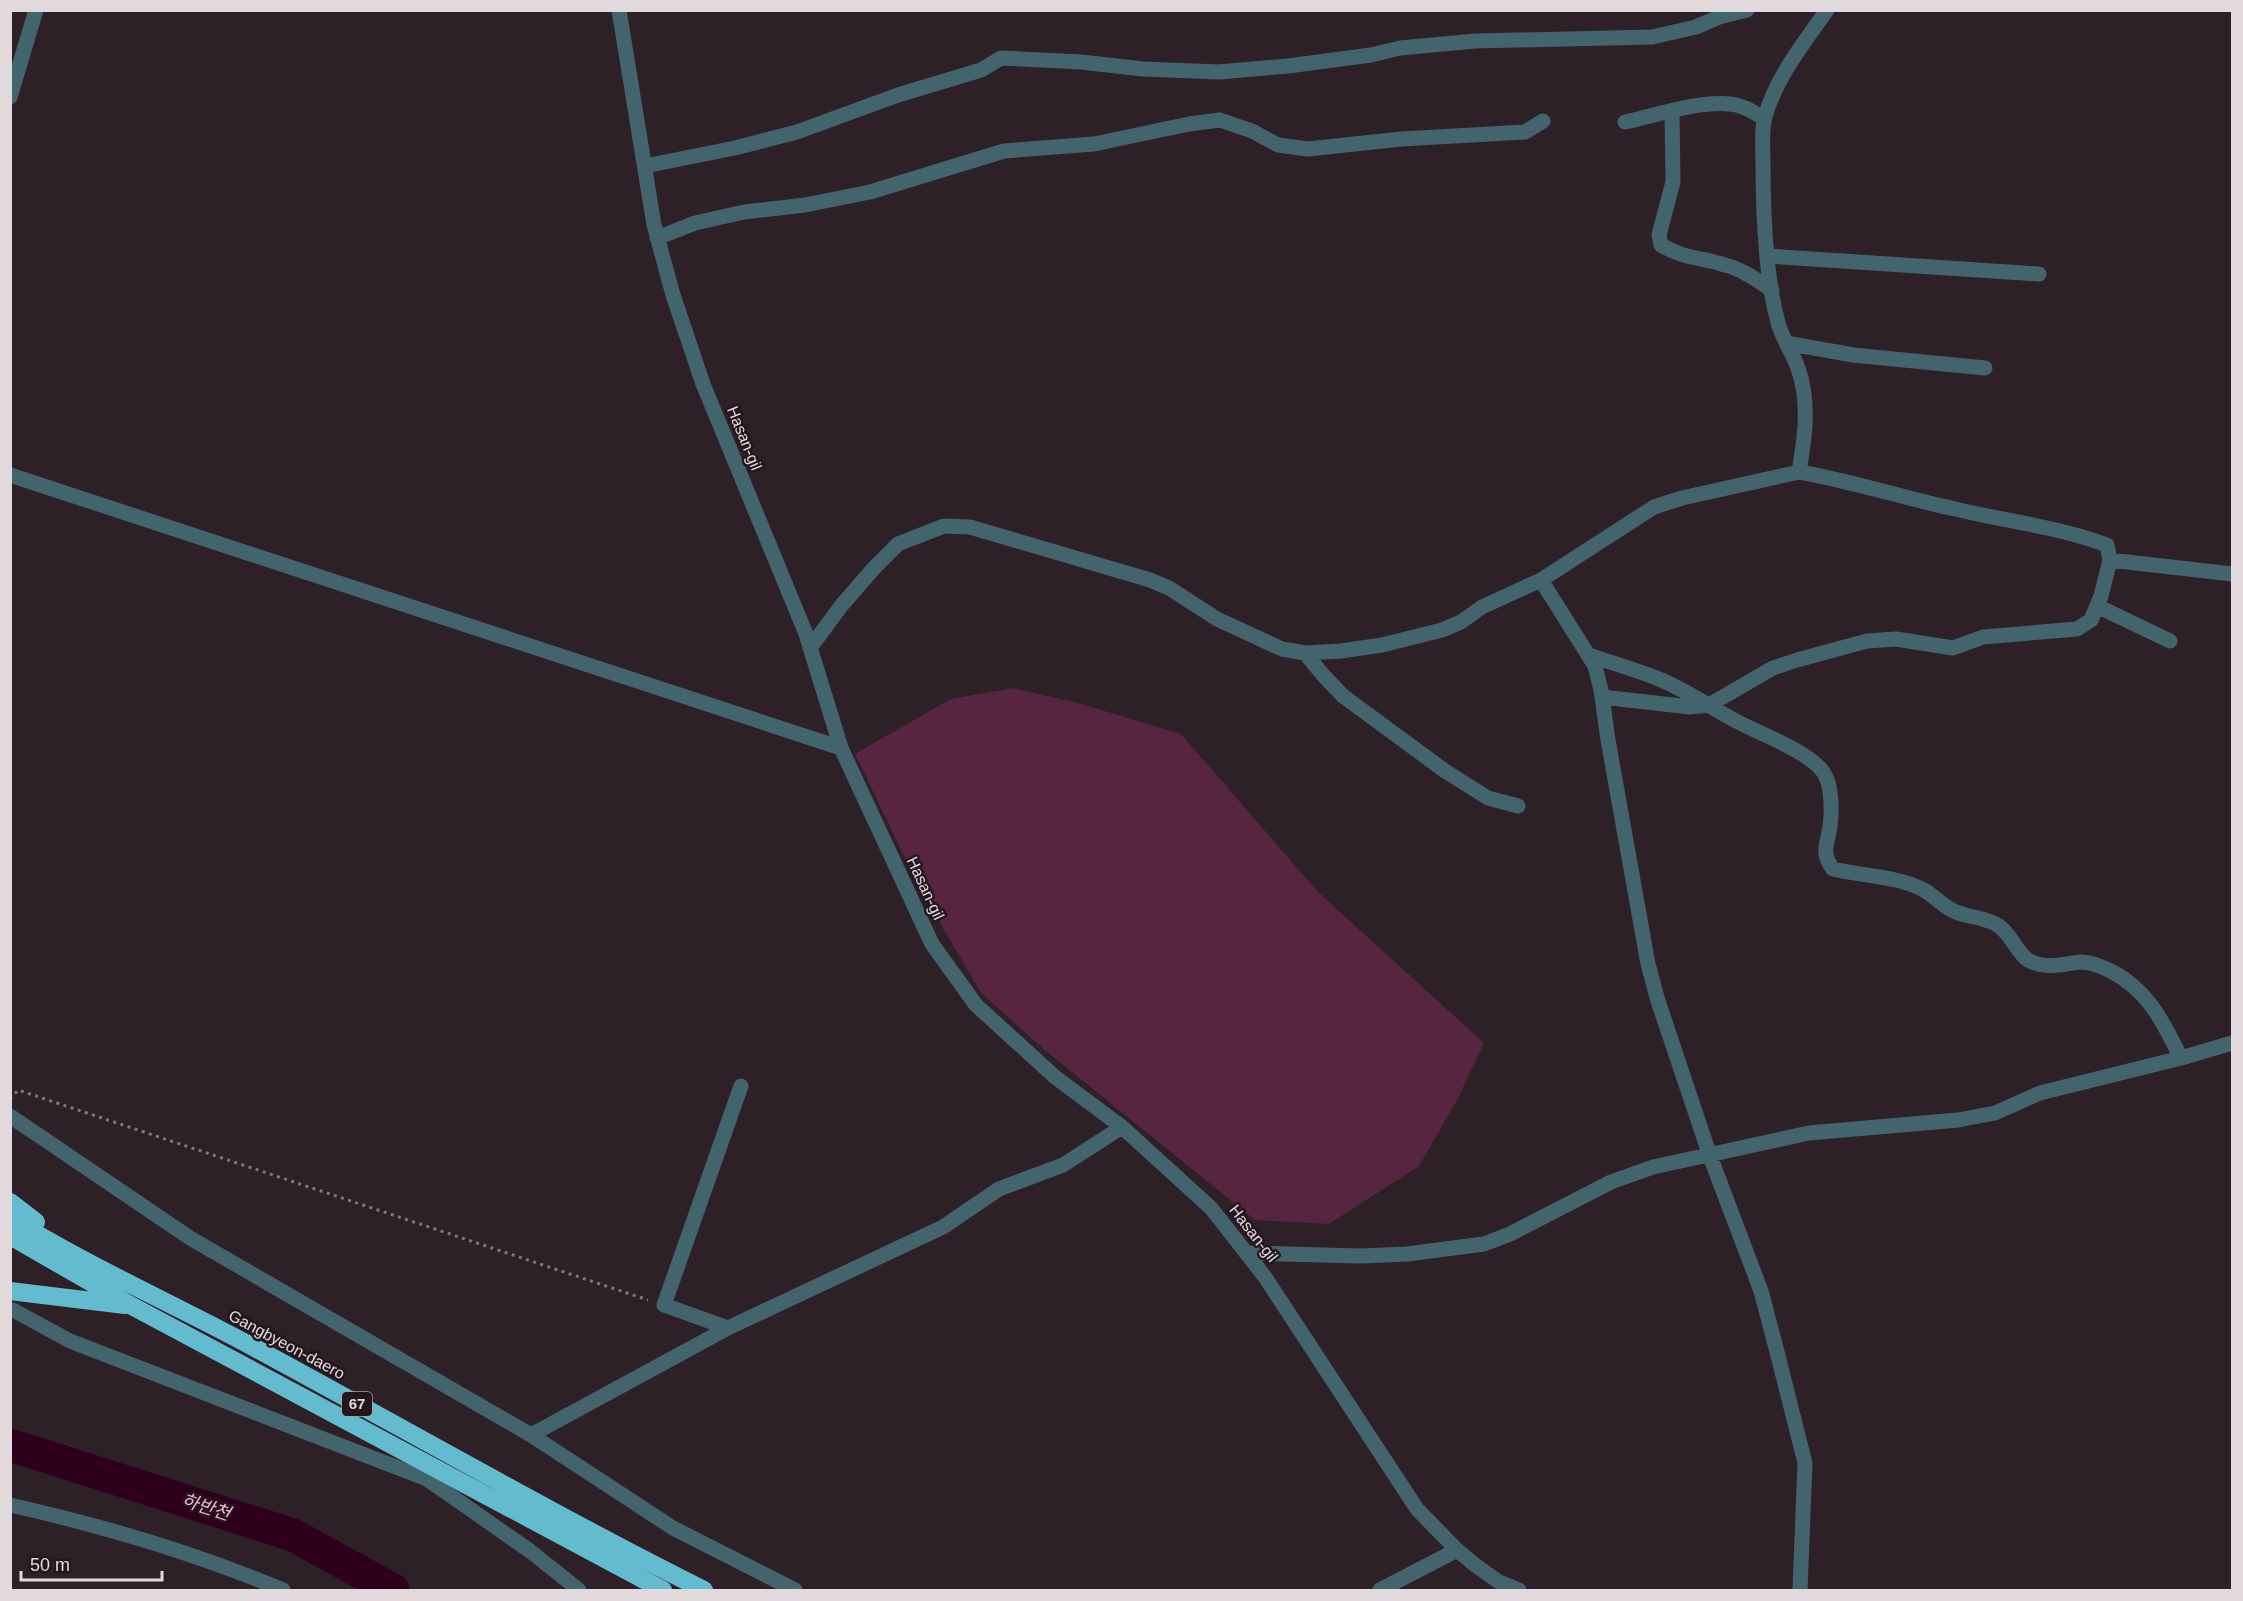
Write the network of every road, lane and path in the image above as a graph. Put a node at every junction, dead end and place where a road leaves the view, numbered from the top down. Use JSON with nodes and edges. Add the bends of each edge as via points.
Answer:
{"nodes":[{"id":1,"x":36,"y":10,"type":"edge"},
{"id":2,"x":619,"y":10,"type":"edge"},
{"id":3,"x":1747,"y":10,"type":"edge"},
{"id":4,"x":1827,"y":10,"type":"edge"},
{"id":5,"x":10,"y":97,"type":"edge"},
{"id":6,"x":1672,"y":112,"type":"junction"},
{"id":7,"x":1764,"y":117,"type":"junction"},
{"id":8,"x":1543,"y":121,"type":"dead end"},
{"id":9,"x":1625,"y":122,"type":"dead end"},
{"id":10,"x":645,"y":166,"type":"junction"},
{"id":11,"x":657,"y":238,"type":"junction"},
{"id":12,"x":1768,"y":256,"type":"junction"},
{"id":13,"x":2039,"y":274,"type":"dead end"},
{"id":14,"x":1772,"y":290,"type":"junction"},
{"id":15,"x":1786,"y":343,"type":"junction"},
{"id":16,"x":1985,"y":368,"type":"dead end"},
{"id":17,"x":1799,"y":472,"type":"junction"},
{"id":18,"x":10,"y":475,"type":"edge"},
{"id":19,"x":2110,"y":560,"type":"junction"},
{"id":20,"x":2232,"y":574,"type":"edge"},
{"id":21,"x":1541,"y":580,"type":"junction"},
{"id":22,"x":2097,"y":606,"type":"junction"},
{"id":23,"x":2170,"y":640,"type":"dead end"},
{"id":24,"x":810,"y":648,"type":"junction"},
{"id":25,"x":1305,"y":653,"type":"junction"},
{"id":26,"x":1589,"y":655,"type":"junction"},
{"id":27,"x":1602,"y":697,"type":"junction"},
{"id":28,"x":1708,"y":705,"type":"junction"},
{"id":29,"x":841,"y":748,"type":"junction"},
{"id":30,"x":1518,"y":806,"type":"dead end"},
{"id":31,"x":2232,"y":1043,"type":"edge"},
{"id":32,"x":2181,"y":1058,"type":"junction"},
{"id":33,"x":741,"y":1086,"type":"dead end"},
{"id":34,"x":10,"y":1099,"type":"edge"},
{"id":35,"x":10,"y":1116,"type":"edge"},
{"id":36,"x":1122,"y":1127,"type":"junction"},
{"id":37,"x":1710,"y":1156,"type":"junction"},
{"id":38,"x":10,"y":1202,"type":"edge"},
{"id":39,"x":10,"y":1218,"type":"edge"},
{"id":40,"x":10,"y":1236,"type":"edge"},
{"id":41,"x":1246,"y":1253,"type":"junction"},
{"id":42,"x":92,"y":1265,"type":"junction"},
{"id":43,"x":10,"y":1291,"type":"edge"},
{"id":44,"x":664,"y":1305,"type":"junction"},
{"id":45,"x":132,"y":1306,"type":"junction"},
{"id":46,"x":11,"y":1314,"type":"edge"},
{"id":47,"x":728,"y":1328,"type":"junction"},
{"id":48,"x":531,"y":1435,"type":"junction"},
{"id":49,"x":10,"y":1505,"type":"edge"},
{"id":50,"x":1457,"y":1550,"type":"junction"},
{"id":51,"x":283,"y":1590,"type":"edge"},
{"id":52,"x":579,"y":1590,"type":"edge"},
{"id":53,"x":663,"y":1590,"type":"edge"},
{"id":54,"x":704,"y":1590,"type":"edge"},
{"id":55,"x":795,"y":1590,"type":"edge"},
{"id":56,"x":1380,"y":1590,"type":"edge"},
{"id":57,"x":1519,"y":1590,"type":"edge"},
{"id":58,"x":1800,"y":1590,"type":"edge"}],
"edges":[{"from":1,"to":5,"type":"street"},
{"from":2,"to":10,"type":"street","name":"Hasan-gil"},
{"from":3,"to":10,"type":"street","via":[[1652,37],[1475,41],[1219,72],[1001,58],[981,70],[797,132]]},
{"from":4,"to":7,"type":"street","via":[[1773,93]]},
{"from":6,"to":7,"type":"street","via":[[1708,104],[1732,104]]},
{"from":6,"to":9,"type":"street"},
{"from":6,"to":14,"type":"street","via":[[1673,182],[1659,235],[1661,245],[1674,253],[1728,265]]},
{"from":7,"to":12,"type":"street"},
{"from":8,"to":11,"type":"street","via":[[1525,132],[1401,139],[1308,150],[1278,145],[1220,120],[1189,124],[1094,144],[1004,151],[870,192],[734,214],[695,223]]},
{"from":10,"to":11,"type":"street","name":"Hasan-gil"},
{"from":11,"to":24,"type":"street","name":"Hasan-gil","via":[[703,384]]},
{"from":12,"to":13,"type":"street"},
{"from":12,"to":14,"type":"street"},
{"from":14,"to":15,"type":"street"},
{"from":15,"to":16,"type":"street","via":[[1853,355]]},
{"from":15,"to":17,"type":"street","via":[[1805,391],[1806,431]]},
{"from":17,"to":19,"type":"street","via":[[2094,540],[2107,545]]},
{"from":17,"to":21,"type":"street","via":[[1654,507]]},
{"from":18,"to":29,"type":"street"},
{"from":19,"to":20,"type":"street"},
{"from":19,"to":22,"type":"street"},
{"from":21,"to":25,"type":"street","via":[[1442,630],[1382,645]]},
{"from":21,"to":26,"type":"street"},
{"from":22,"to":23,"type":"street"},
{"from":22,"to":28,"type":"street","via":[[2091,620],[2078,629],[1983,637],[1953,648],[1896,639],[1842,647],[1773,668]]},
{"from":24,"to":25,"type":"street","via":[[898,544],[944,526],[970,527],[1150,580],[1253,636],[1282,649]]},
{"from":24,"to":29,"type":"street","name":"Hasan-gil"},
{"from":25,"to":30,"type":"street","via":[[1343,696],[1445,771],[1488,798]]},
{"from":26,"to":27,"type":"street"},
{"from":26,"to":28,"type":"street","via":[[1659,679]]},
{"from":27,"to":28,"type":"street","via":[[1690,707]]},
{"from":27,"to":37,"type":"street","via":[[1648,964]]},
{"from":28,"to":32,"type":"street","via":[[1781,742],[1825,775],[1830,825],[1825,850],[1833,869],[1921,889],[1953,911],[1989,921],[2006,932],[2026,959],[2036,964],[2048,967],[2083,962],[2115,974],[2149,1000]]},
{"from":29,"to":36,"type":"street","name":"Hasan-gil","via":[[932,944],[976,1005],[1055,1077]]},
{"from":31,"to":32,"type":"street"},
{"from":32,"to":37,"type":"street","via":[[2040,1093],[1995,1113],[1958,1120],[1809,1133]]},
{"from":33,"to":44,"type":"street"},
{"from":34,"to":44,"type":"path","via":[[18,1090]]},
{"from":35,"to":48,"type":"street","via":[[189,1238]]},
{"from":36,"to":41,"type":"street","name":"Hasan-gil","via":[[1211,1208]]},
{"from":36,"to":47,"type":"street","via":[[1063,1165],[999,1189],[943,1227]]},
{"from":37,"to":41,"type":"street","via":[[1653,1167],[1611,1182],[1484,1244],[1361,1256]]},
{"from":37,"to":58,"type":"street","via":[[1761,1291],[1805,1463]]},
{"from":38,"to":42,"type":"highway"},
{"from":39,"to":42,"type":"highway","name":"Gangbyeon-daero","number":"67"},
{"from":40,"to":45,"type":"highway","number":"67"},
{"from":41,"to":50,"type":"street","name":"Hasan-gil","via":[[1417,1509]]},
{"from":42,"to":54,"type":"highway","name":"Gangbyeon-daero","number":"67","via":[[252,1346],[616,1546]]},
{"from":43,"to":45,"type":"highway"},
{"from":44,"to":47,"type":"street"},
{"from":45,"to":53,"type":"highway","number":"67"},
{"from":46,"to":52,"type":"street","via":[[70,1341],[427,1479]]},
{"from":47,"to":48,"type":"street"},
{"from":48,"to":55,"type":"street","via":[[673,1528]]},
{"from":49,"to":51,"type":"street","via":[[112,1530],[233,1569]]},
{"from":50,"to":56,"type":"street"},
{"from":50,"to":57,"type":"street","name":"Hasan-gil","via":[[1499,1582]]}]}
